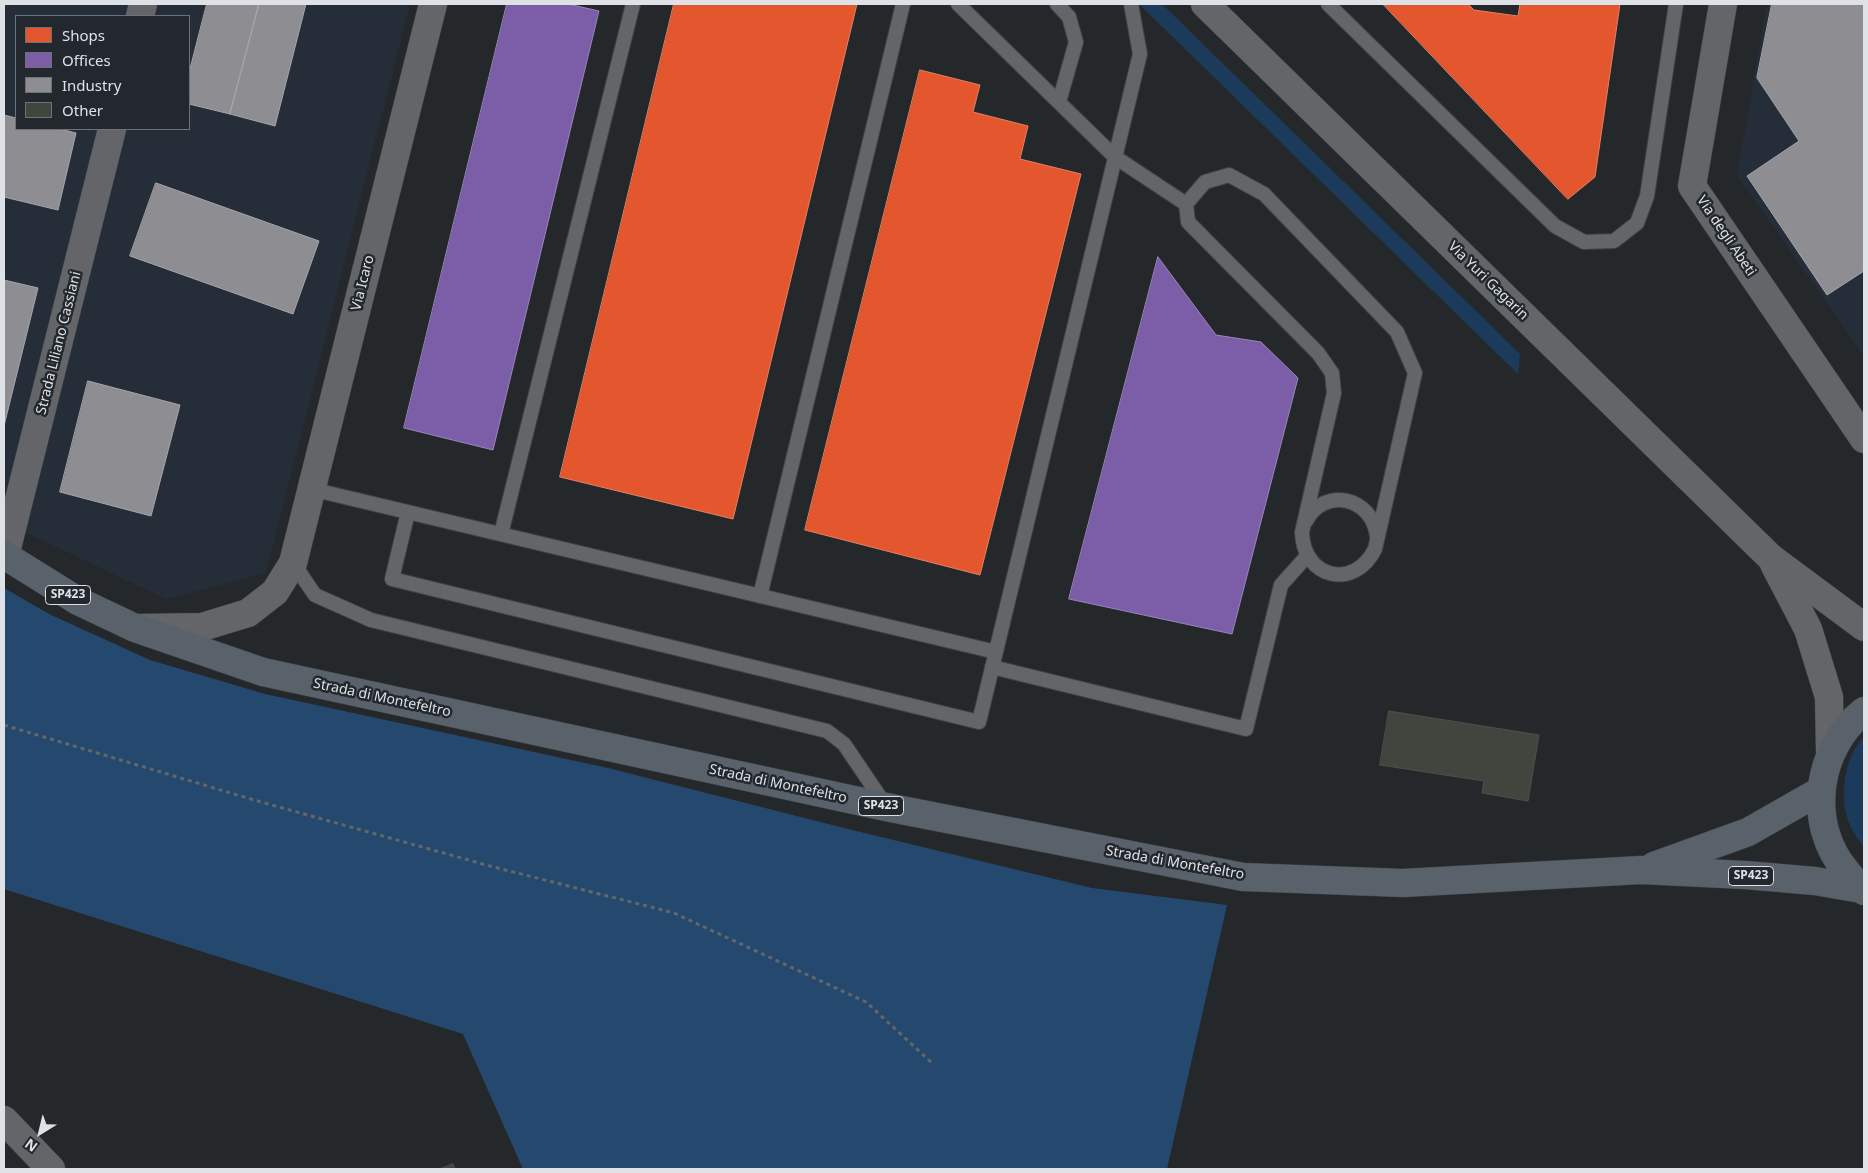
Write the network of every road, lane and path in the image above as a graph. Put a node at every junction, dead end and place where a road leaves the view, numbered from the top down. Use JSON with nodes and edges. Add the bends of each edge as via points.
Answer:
{"nodes":[{"id":1,"x":433,"y":4,"type":"edge"},
{"id":2,"x":634,"y":4,"type":"edge"},
{"id":3,"x":903,"y":4,"type":"edge"},
{"id":4,"x":958,"y":4,"type":"edge"},
{"id":5,"x":1056,"y":4,"type":"edge"},
{"id":6,"x":1131,"y":4,"type":"edge"},
{"id":7,"x":1205,"y":4,"type":"edge"},
{"id":8,"x":1328,"y":4,"type":"edge"},
{"id":9,"x":1676,"y":4,"type":"edge"},
{"id":10,"x":1723,"y":4,"type":"edge"},
{"id":11,"x":1059,"y":102,"type":"junction"},
{"id":12,"x":112,"y":130,"type":"edge"},
{"id":13,"x":1116,"y":157,"type":"junction"},
{"id":14,"x":1186,"y":204,"type":"junction"},
{"id":15,"x":1864,"y":440,"type":"edge"},
{"id":16,"x":311,"y":489,"type":"junction"},
{"id":17,"x":408,"y":512,"type":"junction"},
{"id":18,"x":1302,"y":532,"type":"junction"},
{"id":19,"x":501,"y":534,"type":"junction"},
{"id":20,"x":1375,"y":549,"type":"junction"},
{"id":21,"x":4,"y":556,"type":"edge"},
{"id":22,"x":1307,"y":556,"type":"junction"},
{"id":23,"x":1770,"y":558,"type":"junction"},
{"id":24,"x":293,"y":563,"type":"junction"},
{"id":25,"x":760,"y":596,"type":"junction"},
{"id":26,"x":1864,"y":627,"type":"edge"},
{"id":27,"x":135,"y":628,"type":"junction"},
{"id":28,"x":996,"y":652,"type":"junction"},
{"id":29,"x":992,"y":667,"type":"junction"},
{"id":30,"x":1864,"y":711,"type":"edge"},
{"id":31,"x":4,"y":725,"type":"edge"},
{"id":32,"x":1830,"y":752,"type":"junction"},
{"id":33,"x":1820,"y":791,"type":"junction"},
{"id":34,"x":886,"y":807,"type":"junction"},
{"id":35,"x":1641,"y":870,"type":"junction"},
{"id":36,"x":1862,"y":890,"type":"edge"},
{"id":37,"x":932,"y":1063,"type":"dead end"},
{"id":38,"x":4,"y":1120,"type":"edge"},
{"id":39,"x":50,"y":1169,"type":"edge"}],
"edges":[{"from":1,"to":16,"type":"street","name":"Via Icaro"},
{"from":2,"to":19,"type":"lane"},
{"from":3,"to":25,"type":"lane"},
{"from":4,"to":11,"type":"lane"},
{"from":5,"to":11,"type":"lane","via":[[1069,17],[1076,42]]},
{"from":6,"to":13,"type":"lane","via":[[1140,54]]},
{"from":7,"to":23,"type":"street","name":"Via Yuri Gagarin"},
{"from":8,"to":9,"type":"lane","via":[[1554,226],[1584,242],[1614,241],[1637,223],[1647,196]]},
{"from":10,"to":15,"type":"street","name":"Via degli Abeti","via":[[1692,186]]},
{"from":11,"to":13,"type":"lane"},
{"from":12,"to":21,"type":"street","name":"Strada Liliano Cassiani"},
{"from":13,"to":14,"type":"lane"},
{"from":13,"to":28,"type":"lane"},
{"from":14,"to":18,"type":"lane","via":[[1188,222],[1318,353],[1332,373],[1334,393]]},
{"from":14,"to":20,"type":"lane","via":[[1205,182],[1229,175],[1264,194],[1397,332],[1415,373]]},
{"from":16,"to":17,"type":"lane"},
{"from":16,"to":24,"type":"street","name":"Via Icaro"},
{"from":17,"to":19,"type":"lane"},
{"from":17,"to":29,"type":"lane","via":[[392,579],[979,722]]},
{"from":18,"to":20,"type":"lane","via":[[1306,519],[1324,503],[1343,500],[1356,503],[1367,511],[1374,523]]},
{"from":18,"to":22,"type":"lane"},
{"from":19,"to":25,"type":"lane"},
{"from":20,"to":22,"type":"lane","via":[[1362,568],[1337,575],[1315,566]]},
{"from":21,"to":27,"type":"main road","name":"Strada di Montefeltro","number":"SP423","via":[[78,602]]},
{"from":22,"to":29,"type":"lane","via":[[1281,585],[1246,729]]},
{"from":23,"to":26,"type":"street","name":"Via Yuri Gagarin"},
{"from":23,"to":32,"type":"street","name":"Via Yuri Gagarin","via":[[1808,629],[1829,697]]},
{"from":24,"to":27,"type":"street","name":"Via Icaro","via":[[276,592],[248,613],[202,627]]},
{"from":24,"to":34,"type":"lane","via":[[315,594],[371,620],[827,731],[844,744]]},
{"from":25,"to":28,"type":"lane"},
{"from":27,"to":34,"type":"main road","name":"Strada di Montefeltro","number":"SP423","via":[[263,672]]},
{"from":28,"to":29,"type":"lane"},
{"from":30,"to":32,"type":"main road","name":"Strada di Montefeltro","number":"SP423","via":[[1852,721]]},
{"from":31,"to":37,"type":"path","via":[[254,800],[674,914],[866,1002]]},
{"from":32,"to":33,"type":"main road","name":"Strada di Montefeltro","number":"SP423"},
{"from":33,"to":35,"type":"main road","name":"Strada di Montefeltro","number":"SP423","via":[[1748,832]]},
{"from":33,"to":36,"type":"main road","name":"Strada di Montefeltro","number":"SP423","via":[[1823,827],[1837,861]]},
{"from":34,"to":35,"type":"main road","name":"Strada di Montefeltro","number":"SP423","via":[[1244,877],[1402,883]]},
{"from":35,"to":36,"type":"main road","name":"Strada di Montefeltro","number":"SP423","via":[[1815,881]]},
{"from":38,"to":39,"type":"street"}]}
